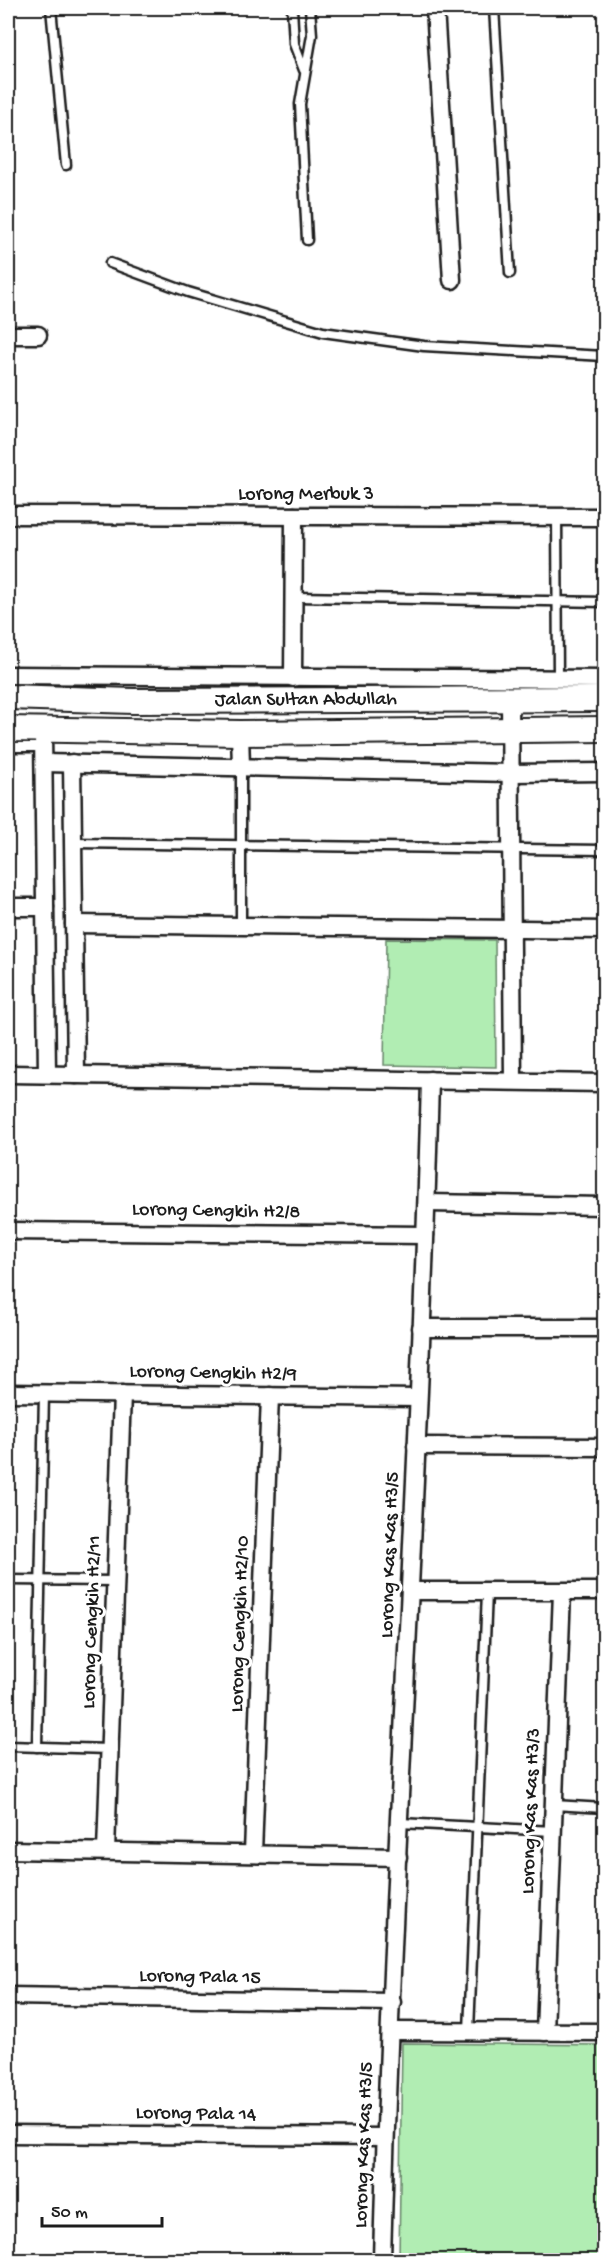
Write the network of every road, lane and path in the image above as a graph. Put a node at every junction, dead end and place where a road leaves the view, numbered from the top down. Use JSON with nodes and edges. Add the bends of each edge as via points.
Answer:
{"nodes":[{"id":1,"x":51,"y":8,"type":"edge"},
{"id":2,"x":291,"y":8,"type":"edge"},
{"id":3,"x":310,"y":8,"type":"edge"},
{"id":4,"x":435,"y":8,"type":"edge"},
{"id":5,"x":494,"y":8,"type":"edge"},
{"id":6,"x":304,"y":70,"type":"junction"},
{"id":7,"x":66,"y":165,"type":"dead end"},
{"id":8,"x":307,"y":240,"type":"dead end"},
{"id":9,"x":110,"y":262,"type":"dead end"},
{"id":10,"x":510,"y":273,"type":"dead end"},
{"id":11,"x":452,"y":280,"type":"dead end"},
{"id":12,"x":8,"y":335,"type":"edge"},
{"id":13,"x":38,"y":335,"type":"dead end"},
{"id":14,"x":604,"y":356,"type":"edge"},
{"id":15,"x":8,"y":515,"type":"edge"},
{"id":16,"x":294,"y":516,"type":"junction"},
{"id":17,"x":556,"y":516,"type":"junction"},
{"id":18,"x":604,"y":517,"type":"edge"},
{"id":19,"x":294,"y":597,"type":"junction"},
{"id":20,"x":557,"y":601,"type":"junction"},
{"id":21,"x":604,"y":602,"type":"edge"},
{"id":22,"x":8,"y":675,"type":"edge"},
{"id":23,"x":293,"y":678,"type":"junction"},
{"id":24,"x":558,"y":679,"type":"junction"},
{"id":25,"x":604,"y":680,"type":"edge"},
{"id":26,"x":8,"y":697,"type":"edge"},
{"id":27,"x":510,"y":699,"type":"junction"},
{"id":28,"x":604,"y":699,"type":"edge"},
{"id":29,"x":8,"y":729,"type":"edge"},
{"id":30,"x":604,"y":729,"type":"edge"},
{"id":31,"x":511,"y":730,"type":"junction"},
{"id":32,"x":240,"y":733,"type":"junction"},
{"id":33,"x":8,"y":747,"type":"edge"},
{"id":34,"x":44,"y":747,"type":"junction"},
{"id":35,"x":72,"y":764,"type":"junction"},
{"id":36,"x":241,"y":767,"type":"junction"},
{"id":37,"x":604,"y":772,"type":"edge"},
{"id":38,"x":511,"y":773,"type":"junction"},
{"id":39,"x":73,"y":843,"type":"junction"},
{"id":40,"x":241,"y":846,"type":"junction"},
{"id":41,"x":512,"y":848,"type":"junction"},
{"id":42,"x":604,"y":850,"type":"edge"},
{"id":43,"x":8,"y":907,"type":"edge"},
{"id":44,"x":45,"y":908,"type":"junction"},
{"id":45,"x":75,"y":924,"type":"junction"},
{"id":46,"x":241,"y":926,"type":"junction"},
{"id":47,"x":512,"y":928,"type":"junction"},
{"id":48,"x":604,"y":930,"type":"edge"},
{"id":49,"x":8,"y":1074,"type":"edge"},
{"id":50,"x":47,"y":1074,"type":"junction"},
{"id":51,"x":76,"y":1075,"type":"junction"},
{"id":52,"x":430,"y":1080,"type":"junction"},
{"id":53,"x":513,"y":1081,"type":"junction"},
{"id":54,"x":604,"y":1083,"type":"edge"},
{"id":55,"x":427,"y":1203,"type":"junction"},
{"id":56,"x":604,"y":1206,"type":"edge"},
{"id":57,"x":8,"y":1231,"type":"edge"},
{"id":58,"x":425,"y":1235,"type":"junction"},
{"id":59,"x":421,"y":1328,"type":"junction"},
{"id":60,"x":604,"y":1328,"type":"edge"},
{"id":61,"x":8,"y":1393,"type":"edge"},
{"id":62,"x":44,"y":1393,"type":"junction"},
{"id":63,"x":122,"y":1394,"type":"junction"},
{"id":64,"x":270,"y":1396,"type":"junction"},
{"id":65,"x":418,"y":1398,"type":"junction"},
{"id":66,"x":416,"y":1446,"type":"junction"},
{"id":67,"x":604,"y":1447,"type":"edge"},
{"id":68,"x":8,"y":1580,"type":"edge"},
{"id":69,"x":40,"y":1580,"type":"junction"},
{"id":70,"x":116,"y":1581,"type":"junction"},
{"id":71,"x":411,"y":1591,"type":"junction"},
{"id":72,"x":604,"y":1591,"type":"edge"},
{"id":73,"x":487,"y":1592,"type":"junction"},
{"id":74,"x":562,"y":1592,"type":"junction"},
{"id":75,"x":8,"y":1746,"type":"edge"},
{"id":76,"x":37,"y":1747,"type":"junction"},
{"id":77,"x":110,"y":1749,"type":"junction"},
{"id":78,"x":554,"y":1805,"type":"junction"},
{"id":79,"x":604,"y":1808,"type":"edge"},
{"id":80,"x":400,"y":1823,"type":"junction"},
{"id":81,"x":477,"y":1827,"type":"junction"},
{"id":82,"x":553,"y":1831,"type":"junction"},
{"id":83,"x":8,"y":1850,"type":"edge"},
{"id":84,"x":106,"y":1851,"type":"junction"},
{"id":85,"x":253,"y":1853,"type":"junction"},
{"id":86,"x":398,"y":1857,"type":"junction"},
{"id":87,"x":8,"y":1996,"type":"edge"},
{"id":88,"x":392,"y":2002,"type":"junction"},
{"id":89,"x":392,"y":2031,"type":"junction"},
{"id":90,"x":469,"y":2031,"type":"junction"},
{"id":91,"x":545,"y":2032,"type":"junction"},
{"id":92,"x":604,"y":2032,"type":"edge"},
{"id":93,"x":8,"y":2134,"type":"edge"},
{"id":94,"x":385,"y":2138,"type":"junction"},
{"id":95,"x":382,"y":2260,"type":"edge"}],
"edges":[{"from":1,"to":7,"type":"lane"},
{"from":2,"to":6,"type":"lane","via":[[294,44]]},
{"from":3,"to":6,"type":"lane","via":[[312,35]]},
{"from":4,"to":11,"type":"street"},
{"from":5,"to":10,"type":"lane"},
{"from":6,"to":8,"type":"lane","via":[[300,104]]},
{"from":9,"to":14,"type":"lane","via":[[189,292],[323,332],[424,345]]},
{"from":12,"to":13,"type":"street"},
{"from":15,"to":16,"type":"street","name":"Lorong Merbuk 3"},
{"from":16,"to":17,"type":"street","name":"Lorong Merbuk 3"},
{"from":16,"to":19,"type":"street"},
{"from":17,"to":18,"type":"street","name":"Lorong Merbuk 3"},
{"from":17,"to":20,"type":"lane"},
{"from":19,"to":20,"type":"lane"},
{"from":19,"to":23,"type":"street"},
{"from":20,"to":21,"type":"lane"},
{"from":20,"to":24,"type":"lane"},
{"from":22,"to":23,"type":"street"},
{"from":23,"to":24,"type":"street"},
{"from":24,"to":25,"type":"street"},
{"from":26,"to":27,"type":"main road","name":"Jalan Sultan Abdullah","via":[[133,701]]},
{"from":27,"to":28,"type":"main road","name":"Jalan Sultan Abdullah"},
{"from":27,"to":31,"type":"street"},
{"from":29,"to":34,"type":"main road","name":"Jalan Sultan Abdullah"},
{"from":30,"to":31,"type":"main road","name":"Jalan Sultan Abdullah"},
{"from":31,"to":32,"type":"main road","name":"Jalan Sultan Abdullah"},
{"from":31,"to":38,"type":"street"},
{"from":32,"to":34,"type":"main road","name":"Jalan Sultan Abdullah"},
{"from":32,"to":36,"type":"street"},
{"from":33,"to":34,"type":"lane"},
{"from":34,"to":35,"type":"street"},
{"from":34,"to":44,"type":"street"},
{"from":35,"to":36,"type":"street"},
{"from":35,"to":39,"type":"street"},
{"from":36,"to":38,"type":"street"},
{"from":36,"to":40,"type":"lane"},
{"from":37,"to":38,"type":"street"},
{"from":38,"to":41,"type":"street"},
{"from":39,"to":40,"type":"lane"},
{"from":39,"to":45,"type":"street"},
{"from":40,"to":41,"type":"lane"},
{"from":40,"to":46,"type":"lane"},
{"from":41,"to":42,"type":"lane"},
{"from":41,"to":47,"type":"street"},
{"from":43,"to":44,"type":"street"},
{"from":44,"to":50,"type":"street"},
{"from":45,"to":46,"type":"street"},
{"from":45,"to":51,"type":"street"},
{"from":46,"to":47,"type":"street"},
{"from":47,"to":48,"type":"street"},
{"from":47,"to":53,"type":"street"},
{"from":49,"to":50,"type":"street"},
{"from":50,"to":51,"type":"street"},
{"from":51,"to":52,"type":"street"},
{"from":52,"to":53,"type":"street"},
{"from":52,"to":55,"type":"street","name":"Lorong Kas Kas H3/5"},
{"from":53,"to":54,"type":"street"},
{"from":55,"to":56,"type":"street"},
{"from":55,"to":58,"type":"street","name":"Lorong Kas Kas H3/5"},
{"from":57,"to":58,"type":"street","name":"Lorong Cengkih H2/8"},
{"from":58,"to":59,"type":"street","name":"Lorong Kas Kas H3/5"},
{"from":59,"to":60,"type":"street"},
{"from":59,"to":65,"type":"street","name":"Lorong Kas Kas H3/5"},
{"from":61,"to":62,"type":"street","name":"Lorong Cengkih H2/9"},
{"from":62,"to":63,"type":"street","name":"Lorong Cengkih H2/9"},
{"from":62,"to":69,"type":"lane"},
{"from":63,"to":64,"type":"street","name":"Lorong Cengkih H2/9"},
{"from":63,"to":70,"type":"street","name":"Lorong Cengkih H2/11"},
{"from":64,"to":65,"type":"street","name":"Lorong Cengkih H2/9"},
{"from":64,"to":85,"type":"street","name":"Lorong Cengkih H2/10"},
{"from":65,"to":66,"type":"street","name":"Lorong Kas Kas H3/5"},
{"from":66,"to":67,"type":"street"},
{"from":66,"to":71,"type":"street","name":"Lorong Kas Kas H3/5"},
{"from":68,"to":69,"type":"lane"},
{"from":69,"to":70,"type":"lane"},
{"from":69,"to":76,"type":"lane"},
{"from":70,"to":77,"type":"street","name":"Lorong Cengkih H2/11"},
{"from":71,"to":73,"type":"street"},
{"from":71,"to":80,"type":"street","name":"Lorong Kas Kas H3/5"},
{"from":72,"to":74,"type":"street"},
{"from":73,"to":74,"type":"street"},
{"from":73,"to":81,"type":"lane"},
{"from":74,"to":78,"type":"street","name":"Lorong Kas Kas H3/3"},
{"from":75,"to":76,"type":"lane"},
{"from":76,"to":77,"type":"lane"},
{"from":77,"to":84,"type":"street","name":"Lorong Cengkih H2/11"},
{"from":78,"to":79,"type":"lane"},
{"from":78,"to":82,"type":"street","name":"Lorong Kas Kas H3/3"},
{"from":80,"to":81,"type":"lane"},
{"from":80,"to":86,"type":"street","name":"Lorong Kas Kas H3/5"},
{"from":81,"to":82,"type":"lane"},
{"from":81,"to":90,"type":"lane"},
{"from":82,"to":91,"type":"street","name":"Lorong Kas Kas H3/3"},
{"from":83,"to":84,"type":"street"},
{"from":84,"to":85,"type":"street"},
{"from":85,"to":86,"type":"street"},
{"from":86,"to":88,"type":"street","name":"Lorong Kas Kas H3/5"},
{"from":87,"to":88,"type":"street","name":"Lorong Pala 15"},
{"from":88,"to":89,"type":"street","name":"Lorong Kas Kas H3/5"},
{"from":89,"to":90,"type":"street"},
{"from":89,"to":94,"type":"street","name":"Lorong Kas Kas H3/5"},
{"from":90,"to":91,"type":"street"},
{"from":91,"to":92,"type":"street"},
{"from":93,"to":94,"type":"street","name":"Lorong Pala 14"},
{"from":94,"to":95,"type":"street","name":"Lorong Kas Kas H3/5"}]}
